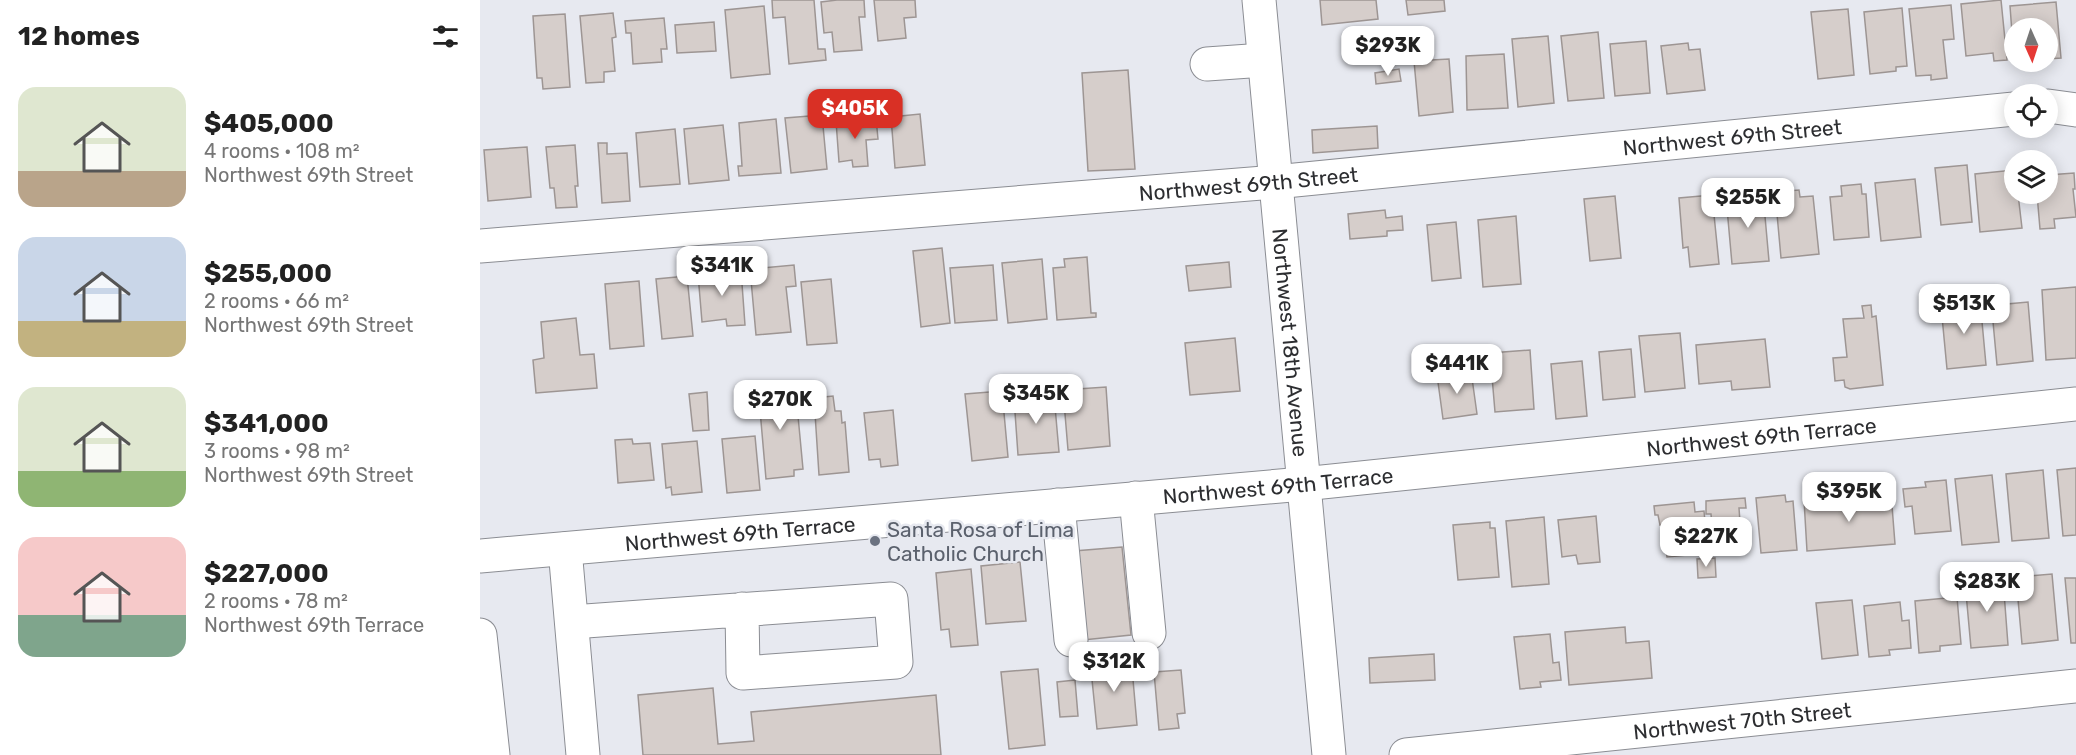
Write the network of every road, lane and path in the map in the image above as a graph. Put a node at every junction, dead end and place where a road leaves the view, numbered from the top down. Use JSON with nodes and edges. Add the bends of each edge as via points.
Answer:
{"nodes":[{"id":1,"x":1258,"y":0,"type":"edge"},
{"id":2,"x":1264,"y":60,"type":"junction"},
{"id":3,"x":1208,"y":64,"type":"dead end"},
{"id":4,"x":2058,"y":107,"type":"edge"},
{"id":5,"x":2004,"y":110,"type":"edge"},
{"id":6,"x":2076,"y":110,"type":"edge"},
{"id":7,"x":1275,"y":182,"type":"junction"},
{"id":8,"x":480,"y":246,"type":"edge"},
{"id":9,"x":2076,"y":404,"type":"edge"},
{"id":10,"x":1303,"y":484,"type":"junction"},
{"id":11,"x":1136,"y":498,"type":"junction"},
{"id":12,"x":1058,"y":505,"type":"junction"},
{"id":13,"x":565,"y":549,"type":"junction"},
{"id":14,"x":480,"y":556,"type":"edge"},
{"id":15,"x":742,"y":609,"type":"junction"},
{"id":16,"x":572,"y":622,"type":"junction"},
{"id":17,"x":1149,"y":633,"type":"dead end"},
{"id":18,"x":480,"y":635,"type":"edge"},
{"id":19,"x":1071,"y":640,"type":"dead end"},
{"id":20,"x":2076,"y":686,"type":"edge"},
{"id":21,"x":493,"y":755,"type":"edge"},
{"id":22,"x":583,"y":755,"type":"edge"},
{"id":23,"x":1329,"y":755,"type":"edge"},
{"id":24,"x":1406,"y":755,"type":"edge"}],
"edges":[{"from":1,"to":2,"type":"street","name":"Northwest 18th Avenue"},
{"from":2,"to":3,"type":"street"},
{"from":2,"to":7,"type":"street","name":"Northwest 18th Avenue"},
{"from":4,"to":6,"type":"street"},
{"from":5,"to":7,"type":"street","name":"Northwest 69th Street"},
{"from":7,"to":8,"type":"street","name":"Northwest 69th Street"},
{"from":7,"to":10,"type":"street","name":"Northwest 18th Avenue"},
{"from":9,"to":10,"type":"street","name":"Northwest 69th Terrace"},
{"from":10,"to":11,"type":"street","name":"Northwest 69th Terrace"},
{"from":10,"to":23,"type":"street","name":"Northwest 18th Avenue"},
{"from":11,"to":12,"type":"street","name":"Northwest 69th Terrace"},
{"from":11,"to":17,"type":"street"},
{"from":12,"to":13,"type":"street","name":"Northwest 69th Terrace"},
{"from":12,"to":19,"type":"street"},
{"from":13,"to":14,"type":"street","name":"Northwest 69th Terrace"},
{"from":13,"to":16,"type":"street"},
{"from":15,"to":15,"type":"street","via":[[891,599],[896,662],[743,674]]},
{"from":15,"to":16,"type":"street"},
{"from":16,"to":22,"type":"street"},
{"from":18,"to":21,"type":"street"},
{"from":20,"to":24,"type":"street","name":"Northwest 70th Street"}]}
